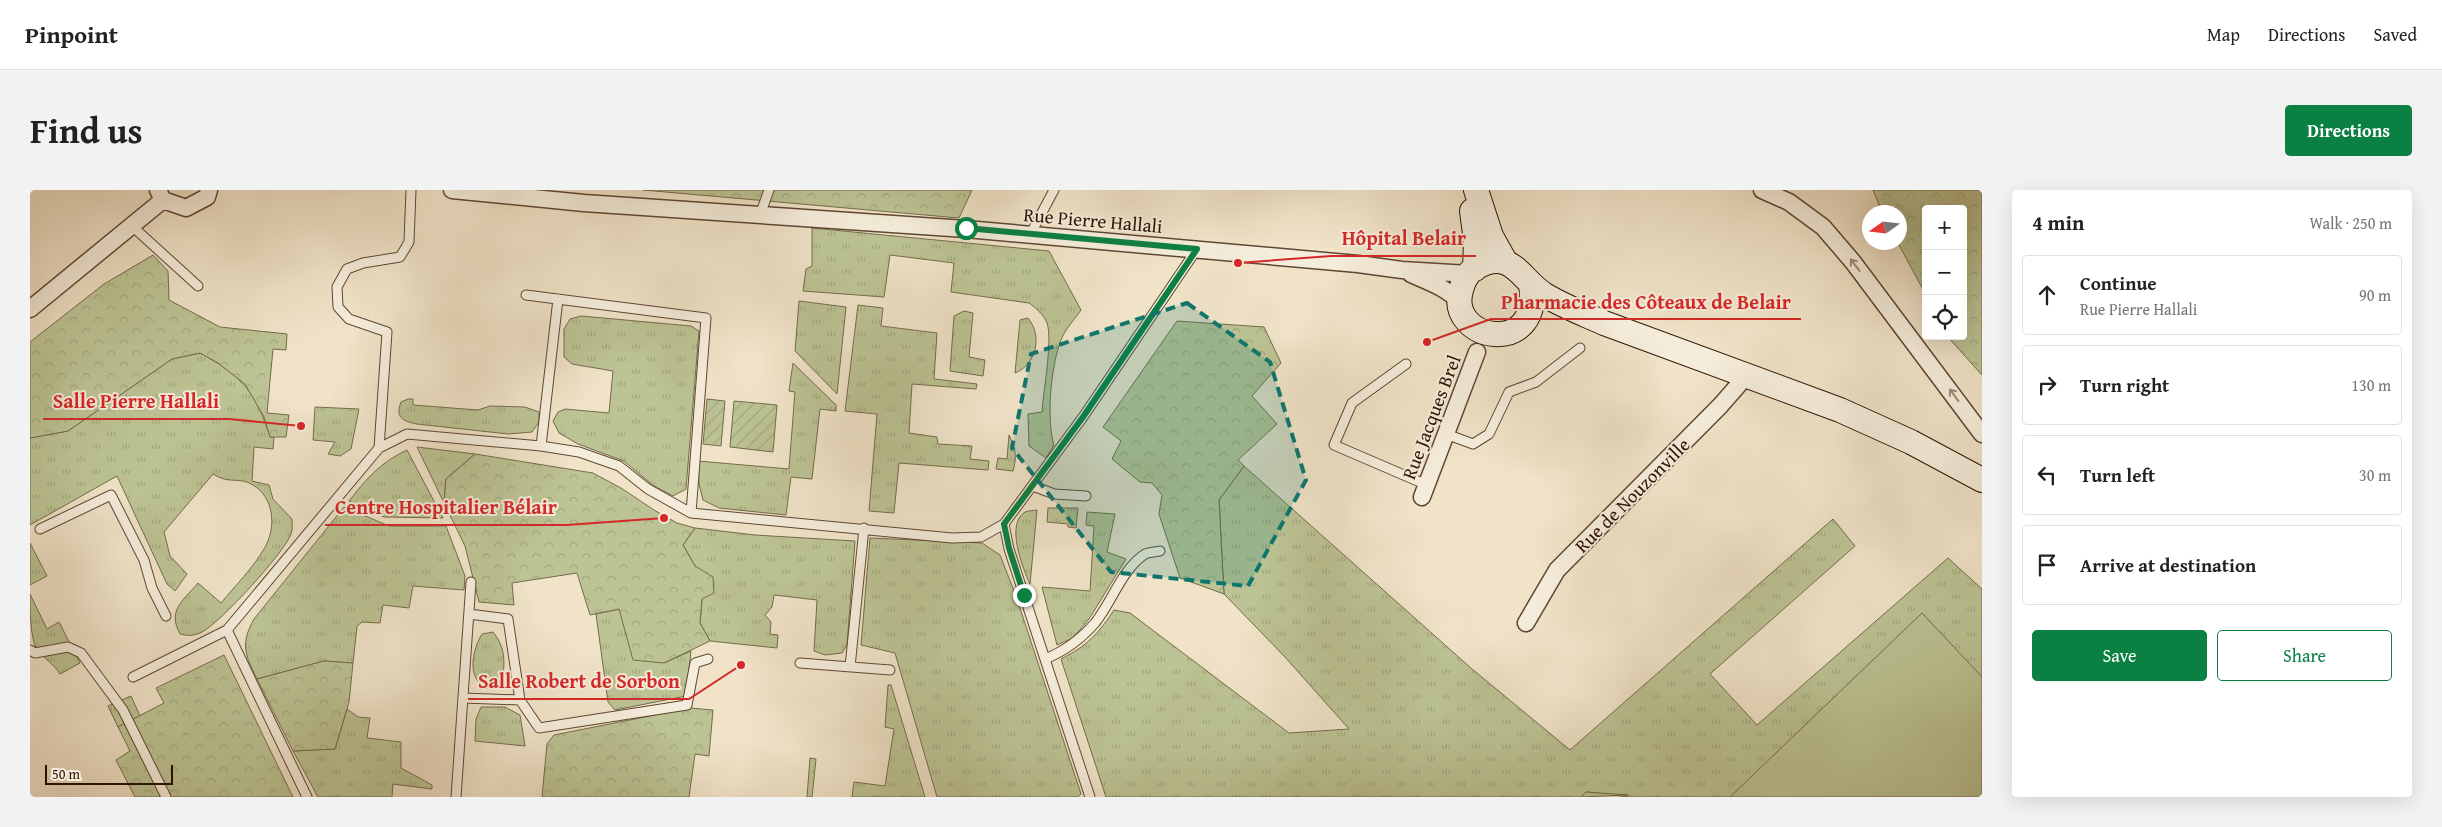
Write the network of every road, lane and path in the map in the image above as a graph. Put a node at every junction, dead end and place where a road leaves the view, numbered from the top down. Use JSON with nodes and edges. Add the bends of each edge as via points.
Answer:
{"nodes":[{"id":1,"x":411,"y":190,"type":"edge"},
{"id":2,"x":452,"y":190,"type":"edge"},
{"id":3,"x":769,"y":190,"type":"edge"},
{"id":4,"x":1054,"y":190,"type":"edge"},
{"id":5,"x":1468,"y":190,"type":"edge"},
{"id":6,"x":1476,"y":190,"type":"edge"},
{"id":7,"x":1762,"y":190,"type":"edge"},
{"id":8,"x":211,"y":192,"type":"edge"},
{"id":9,"x":161,"y":195,"type":"edge"},
{"id":10,"x":760,"y":215,"type":"junction"},
{"id":11,"x":132,"y":226,"type":"junction"},
{"id":12,"x":1030,"y":235,"type":"junction"},
{"id":13,"x":1197,"y":249,"type":"junction"},
{"id":14,"x":1506,"y":263,"type":"junction"},
{"id":15,"x":1402,"y":270,"type":"junction"},
{"id":16,"x":1472,"y":271,"type":"junction"},
{"id":17,"x":1531,"y":285,"type":"junction"},
{"id":18,"x":198,"y":286,"type":"dead end"},
{"id":19,"x":526,"y":295,"type":"dead end"},
{"id":20,"x":558,"y":299,"type":"junction"},
{"id":21,"x":1461,"y":303,"type":"junction"},
{"id":22,"x":30,"y":308,"type":"edge"},
{"id":23,"x":1528,"y":318,"type":"junction"},
{"id":24,"x":1604,"y":323,"type":"junction"},
{"id":25,"x":1471,"y":326,"type":"junction"},
{"id":26,"x":1503,"y":334,"type":"junction"},
{"id":27,"x":1580,"y":348,"type":"dead end"},
{"id":28,"x":1478,"y":352,"type":"junction"},
{"id":29,"x":1406,"y":364,"type":"dead end"},
{"id":30,"x":1748,"y":374,"type":"junction"},
{"id":31,"x":1446,"y":434,"type":"junction"},
{"id":32,"x":1982,"y":434,"type":"edge"},
{"id":33,"x":542,"y":446,"type":"junction"},
{"id":34,"x":379,"y":448,"type":"junction"},
{"id":35,"x":1982,"y":480,"type":"edge"},
{"id":36,"x":1033,"y":486,"type":"junction"},
{"id":37,"x":1425,"y":491,"type":"joint"},
{"id":38,"x":1086,"y":496,"type":"dead end"},
{"id":39,"x":691,"y":512,"type":"junction"},
{"id":40,"x":1004,"y":524,"type":"junction"},
{"id":41,"x":864,"y":528,"type":"junction"},
{"id":42,"x":40,"y":529,"type":"dead end"},
{"id":43,"x":1160,"y":551,"type":"dead end"},
{"id":44,"x":471,"y":582,"type":"dead end"},
{"id":45,"x":469,"y":614,"type":"junction"},
{"id":46,"x":166,"y":616,"type":"dead end"},
{"id":47,"x":1526,"y":623,"type":"dead end"},
{"id":48,"x":226,"y":630,"type":"junction"},
{"id":49,"x":30,"y":650,"type":"edge"},
{"id":50,"x":708,"y":659,"type":"dead end"},
{"id":51,"x":1045,"y":659,"type":"junction"},
{"id":52,"x":800,"y":663,"type":"dead end"},
{"id":53,"x":850,"y":667,"type":"junction"},
{"id":54,"x":890,"y":670,"type":"dead end"},
{"id":55,"x":133,"y":677,"type":"dead end"},
{"id":56,"x":463,"y":698,"type":"junction"},
{"id":57,"x":520,"y":700,"type":"junction"},
{"id":58,"x":166,"y":797,"type":"edge"},
{"id":59,"x":307,"y":797,"type":"edge"},
{"id":60,"x":456,"y":797,"type":"edge"},
{"id":61,"x":1090,"y":797,"type":"edge"}],
"edges":[{"from":1,"to":34,"type":"lane","via":[[409,242],[400,257],[347,269],[337,287],[338,307],[349,319],[387,332]]},
{"from":2,"to":10,"type":"street","name":"Rue Pierre Hallali"},
{"from":3,"to":10,"type":"lane"},
{"from":4,"to":12,"type":"lane"},
{"from":5,"to":16,"type":"main road","via":[[1476,241]]},
{"from":6,"to":14,"type":"main road","via":[[1491,236]]},
{"from":32,"to":7,"type":"street","one_way":true,"via":[[1823,227],[1789,202]]},
{"from":8,"to":9,"type":"street","via":[[186,208]]},
{"from":9,"to":11,"type":"street"},
{"from":10,"to":12,"type":"street","name":"Rue Pierre Hallali"},
{"from":11,"to":18,"type":"lane"},
{"from":11,"to":22,"type":"street"},
{"from":12,"to":13,"type":"street","name":"Rue Pierre Hallali"},
{"from":13,"to":15,"type":"street","name":"Rue Pierre Hallali"},
{"from":13,"to":36,"type":"lane"},
{"from":14,"to":16,"type":"main road","via":[[1491,262]]},
{"from":14,"to":17,"type":"main road","via":[[1518,269]]},
{"from":15,"to":16,"type":"street","name":"Rue Pierre Hallali"},
{"from":15,"to":21,"type":"street","name":"Rue Pierre Hallali","via":[[1439,286]]},
{"from":16,"to":21,"type":"main road","via":[[1463,282],[1459,295]]},
{"from":17,"to":23,"type":"main road","via":[[1533,300]]},
{"from":17,"to":24,"type":"main road","via":[[1553,300]]},
{"from":19,"to":20,"type":"lane"},
{"from":20,"to":33,"type":"lane"},
{"from":20,"to":39,"type":"lane","via":[[706,318]]},
{"from":21,"to":25,"type":"main road","via":[[1461,311]]},
{"from":23,"to":24,"type":"main road","via":[[1549,312],[1567,313]]},
{"from":23,"to":26,"type":"main road","via":[[1512,332]]},
{"from":24,"to":30,"type":"main road"},
{"from":25,"to":26,"type":"main road","via":[[1489,335]]},
{"from":25,"to":28,"type":"street","name":"Rue Jacques Brel"},
{"from":26,"to":28,"type":"street","name":"Rue Jacques Brel"},
{"from":27,"to":31,"type":"lane","via":[[1536,382],[1509,392],[1489,434],[1474,444]]},
{"from":28,"to":31,"type":"street","name":"Rue Jacques Brel"},
{"from":29,"to":37,"type":"lane","via":[[1352,403],[1334,445]]},
{"from":30,"to":35,"type":"main road","via":[[1840,410]]},
{"from":30,"to":47,"type":"street","name":"Rue de Nouzonville","via":[[1556,570]]},
{"from":31,"to":37,"type":"street","name":"Rue Jacques Brel"},
{"from":33,"to":34,"type":"lane","via":[[407,434]]},
{"from":33,"to":39,"type":"lane","via":[[578,452],[619,466],[648,488]]},
{"from":34,"to":48,"type":"lane"},
{"from":36,"to":38,"type":"lane","via":[[1054,494]]},
{"from":36,"to":40,"type":"lane"},
{"from":39,"to":41,"type":"lane"},
{"from":40,"to":41,"type":"lane","via":[[980,537],[952,538]]},
{"from":40,"to":51,"type":"lane"},
{"from":41,"to":53,"type":"lane"},
{"from":42,"to":46,"type":"lane","via":[[111,495],[144,560],[152,588]]},
{"from":43,"to":51,"type":"lane","via":[[1146,553],[1130,570],[1079,640]]},
{"from":44,"to":45,"type":"lane"},
{"from":45,"to":56,"type":"lane"},
{"from":45,"to":57,"type":"lane","via":[[508,619]]},
{"from":48,"to":55,"type":"lane"},
{"from":48,"to":59,"type":"lane"},
{"from":49,"to":58,"type":"lane","via":[[35,653],[68,647],[81,652],[123,710]]},
{"from":50,"to":57,"type":"lane","via":[[695,663],[688,705],[539,728]]},
{"from":51,"to":61,"type":"lane"},
{"from":52,"to":53,"type":"lane"},
{"from":53,"to":54,"type":"lane"},
{"from":56,"to":57,"type":"lane"},
{"from":56,"to":60,"type":"lane"}]}
